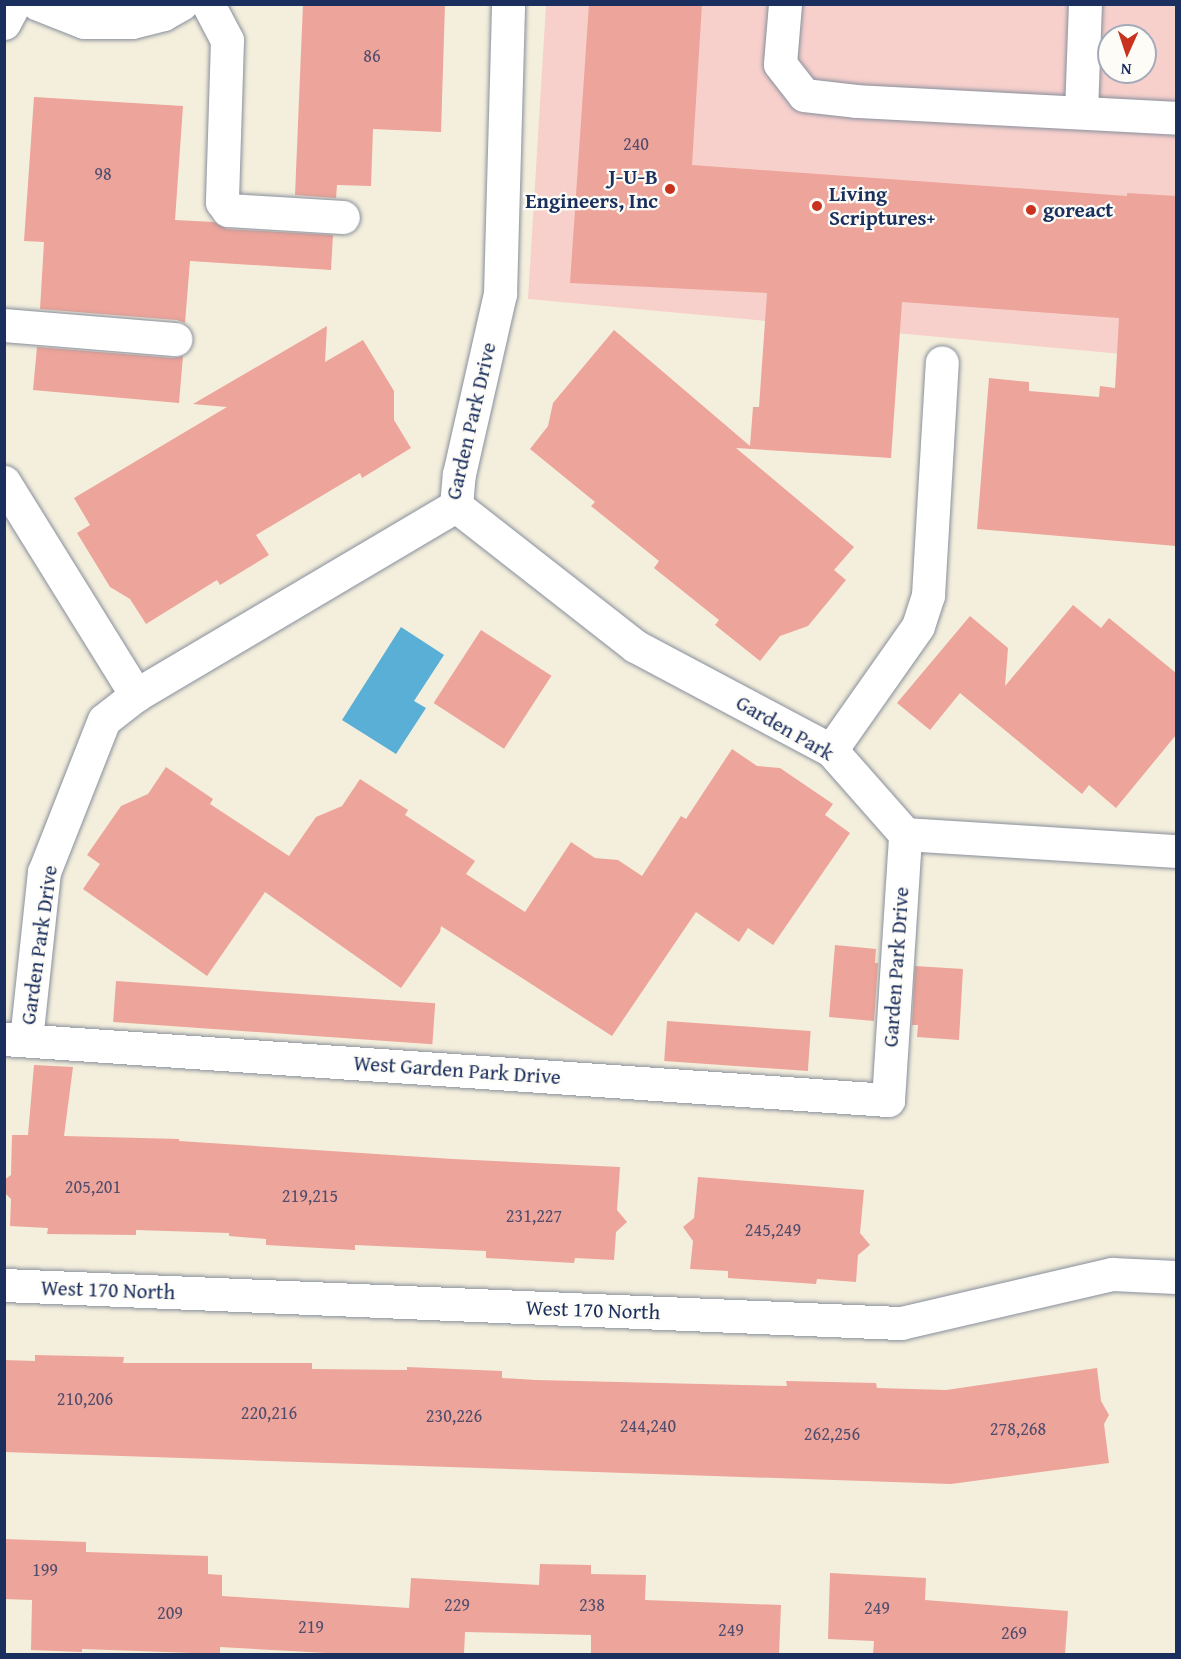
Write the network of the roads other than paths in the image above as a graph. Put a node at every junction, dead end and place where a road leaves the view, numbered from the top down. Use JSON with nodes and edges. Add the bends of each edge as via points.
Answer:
{"nodes":[{"id":1,"x":14,"y":4,"type":"edge"},
{"id":2,"x":38,"y":4,"type":"edge"},
{"id":3,"x":181,"y":4,"type":"edge"},
{"id":4,"x":208,"y":4,"type":"edge"},
{"id":5,"x":508,"y":4,"type":"edge"},
{"id":6,"x":785,"y":4,"type":"edge"},
{"id":7,"x":1085,"y":4,"type":"edge"},
{"id":8,"x":4,"y":23,"type":"edge"},
{"id":9,"x":1081,"y":112,"type":"junction"},
{"id":10,"x":1176,"y":118,"type":"edge"},
{"id":11,"x":343,"y":217,"type":"dead end"},
{"id":12,"x":4,"y":325,"type":"edge"},
{"id":13,"x":175,"y":339,"type":"dead end"},
{"id":14,"x":942,"y":362,"type":"dead end"},
{"id":15,"x":4,"y":482,"type":"edge"},
{"id":16,"x":456,"y":506,"type":"junction"},
{"id":17,"x":136,"y":695,"type":"junction"},
{"id":18,"x":831,"y":750,"type":"junction"},
{"id":19,"x":905,"y":834,"type":"junction"},
{"id":20,"x":1176,"y":851,"type":"edge"},
{"id":21,"x":15,"y":1040,"type":"edge"},
{"id":22,"x":888,"y":1100,"type":"joint"},
{"id":23,"x":1176,"y":1277,"type":"edge"},
{"id":24,"x":4,"y":1285,"type":"edge"}],
"edges":[{"from":1,"to":8,"type":"street"},
{"from":2,"to":3,"type":"street","via":[[84,22],[132,22],[163,14]]},
{"from":4,"to":11,"type":"street","via":[[227,40],[222,202],[228,210]]},
{"from":5,"to":16,"type":"street","name":"Garden Park Drive","via":[[500,294],[459,474]]},
{"from":6,"to":9,"type":"street","via":[[780,64],[804,95]]},
{"from":7,"to":9,"type":"street"},
{"from":9,"to":10,"type":"street"},
{"from":12,"to":13,"type":"street"},
{"from":14,"to":18,"type":"street","via":[[928,595],[918,626]]},
{"from":15,"to":17,"type":"street"},
{"from":16,"to":17,"type":"street","name":"Garden Park Drive"},
{"from":16,"to":18,"type":"street","name":"Garden Park","via":[[635,645]]},
{"from":17,"to":21,"type":"street","name":"Garden Park Drive","via":[[104,720],[45,872]]},
{"from":18,"to":19,"type":"street","name":"Garden Park"},
{"from":19,"to":20,"type":"street"},
{"from":19,"to":22,"type":"street","name":"Garden Park Drive"},
{"from":21,"to":22,"type":"street","name":"West Garden Park Drive"},
{"from":23,"to":24,"type":"street","name":"West 170 North","via":[[1112,1274],[901,1323]]}]}
